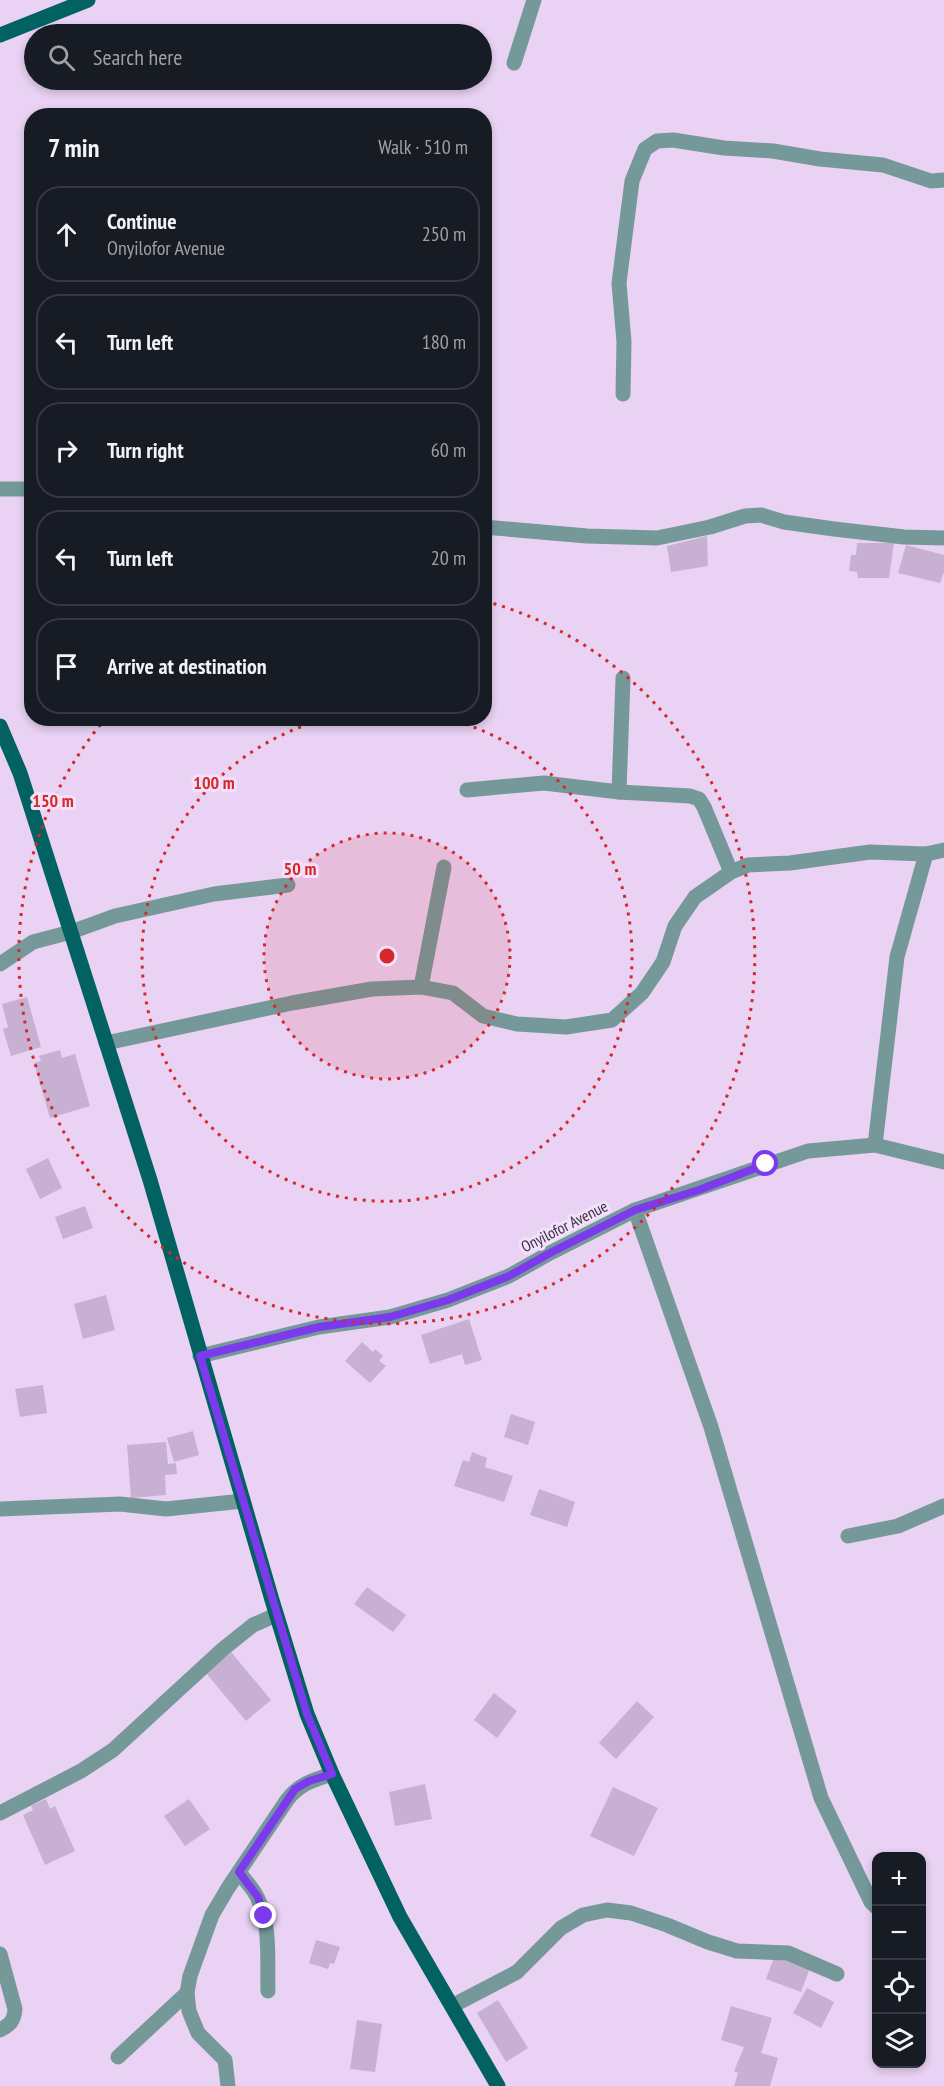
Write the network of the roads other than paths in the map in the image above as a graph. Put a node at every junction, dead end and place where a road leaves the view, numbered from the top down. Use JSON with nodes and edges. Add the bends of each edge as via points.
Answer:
{"nodes":[{"id":1,"x":88,"y":0,"type":"edge"},
{"id":2,"x":534,"y":0,"type":"edge"},
{"id":3,"x":28,"y":24,"type":"edge"},
{"id":4,"x":24,"y":25,"type":"edge"},
{"id":5,"x":0,"y":35,"type":"edge"},
{"id":6,"x":514,"y":63,"type":"dead end"},
{"id":7,"x":944,"y":180,"type":"edge"},
{"id":8,"x":623,"y":394,"type":"dead end"},
{"id":9,"x":0,"y":489,"type":"edge"},
{"id":10,"x":24,"y":489,"type":"edge"},
{"id":11,"x":492,"y":528,"type":"edge"},
{"id":12,"x":944,"y":538,"type":"edge"},
{"id":13,"x":623,"y":678,"type":"dead end"},
{"id":14,"x":0,"y":726,"type":"edge"},
{"id":15,"x":467,"y":790,"type":"dead end"},
{"id":16,"x":619,"y":792,"type":"junction"},
{"id":17,"x":944,"y":850,"type":"edge"},
{"id":18,"x":926,"y":854,"type":"junction"},
{"id":19,"x":444,"y":867,"type":"dead end"},
{"id":20,"x":731,"y":872,"type":"junction"},
{"id":21,"x":288,"y":885,"type":"dead end"},
{"id":22,"x":71,"y":932,"type":"junction"},
{"id":23,"x":0,"y":964,"type":"edge"},
{"id":24,"x":421,"y":987,"type":"junction"},
{"id":25,"x":106,"y":1043,"type":"junction"},
{"id":26,"x":875,"y":1145,"type":"junction"},
{"id":27,"x":944,"y":1162,"type":"edge"},
{"id":28,"x":635,"y":1210,"type":"junction"},
{"id":29,"x":200,"y":1356,"type":"junction"},
{"id":30,"x":243,"y":1501,"type":"junction"},
{"id":31,"x":944,"y":1506,"type":"edge"},
{"id":32,"x":0,"y":1509,"type":"edge"},
{"id":33,"x":848,"y":1536,"type":"dead end"},
{"id":34,"x":276,"y":1615,"type":"junction"},
{"id":35,"x":332,"y":1774,"type":"junction"},
{"id":36,"x":0,"y":1813,"type":"edge"},
{"id":37,"x":239,"y":1872,"type":"junction"},
{"id":38,"x":874,"y":1906,"type":"edge"},
{"id":39,"x":0,"y":1954,"type":"edge"},
{"id":40,"x":837,"y":1974,"type":"dead end"},
{"id":41,"x":268,"y":1991,"type":"dead end"},
{"id":42,"x":187,"y":1993,"type":"junction"},
{"id":43,"x":452,"y":2006,"type":"junction"},
{"id":44,"x":0,"y":2030,"type":"edge"},
{"id":45,"x":118,"y":2057,"type":"dead end"},
{"id":46,"x":228,"y":2086,"type":"edge"},
{"id":47,"x":498,"y":2086,"type":"edge"}],
"edges":[{"from":1,"to":3,"type":"main road"},
{"from":2,"to":6,"type":"street"},
{"from":4,"to":5,"type":"main road"},
{"from":7,"to":8,"type":"street","via":[[931,181],[883,165],[657,141],[645,149],[632,181],[619,283]]},
{"from":9,"to":10,"type":"street"},
{"from":11,"to":12,"type":"street","via":[[657,538],[761,515],[834,530]]},
{"from":13,"to":16,"type":"street"},
{"from":14,"to":22,"type":"main road","via":[[20,773]]},
{"from":15,"to":16,"type":"street","via":[[544,783]]},
{"from":16,"to":20,"type":"street","via":[[690,796],[699,800]]},
{"from":17,"to":18,"type":"street"},
{"from":18,"to":20,"type":"street","via":[[870,852],[748,865]]},
{"from":18,"to":26,"type":"street","via":[[897,957]]},
{"from":19,"to":24,"type":"street"},
{"from":20,"to":24,"type":"street","via":[[694,897],[675,926],[663,962],[642,993],[612,1020],[566,1027],[517,1024],[483,1016],[453,993]]},
{"from":21,"to":22,"type":"street","via":[[192,899],[115,916]]},
{"from":22,"to":23,"type":"street","via":[[33,942]]},
{"from":22,"to":25,"type":"main road"},
{"from":24,"to":25,"type":"street","via":[[372,988],[292,1002]]},
{"from":25,"to":29,"type":"main road"},
{"from":26,"to":27,"type":"street","name":"Onyilofor Avenue"},
{"from":26,"to":28,"type":"street","name":"Onyilofor Avenue","via":[[807,1151]]},
{"from":28,"to":29,"type":"street","name":"Onyilofor Avenue","via":[[509,1276],[448,1300],[390,1317],[319,1327]]},
{"from":28,"to":38,"type":"street","via":[[711,1427],[821,1798]]},
{"from":29,"to":30,"type":"main road"},
{"from":30,"to":32,"type":"street","via":[[165,1509],[120,1504]]},
{"from":30,"to":34,"type":"main road"},
{"from":31,"to":33,"type":"street","via":[[898,1526]]},
{"from":34,"to":35,"type":"main road","via":[[307,1714]]},
{"from":34,"to":36,"type":"street","via":[[253,1625],[113,1750]]},
{"from":35,"to":37,"type":"street","via":[[295,1789]]},
{"from":35,"to":43,"type":"main road","via":[[399,1917]]},
{"from":37,"to":41,"type":"street","via":[[258,1897],[264,1916]]},
{"from":37,"to":42,"type":"street","via":[[212,1915]]},
{"from":39,"to":44,"type":"street","via":[[15,2009],[10,2025]]},
{"from":40,"to":43,"type":"street","via":[[788,1953],[737,1951],[631,1913],[607,1910],[583,1915],[561,1928],[517,1972]]},
{"from":42,"to":45,"type":"street"},
{"from":42,"to":46,"type":"street","via":[[198,2033],[225,2060]]},
{"from":43,"to":47,"type":"main road"}]}
